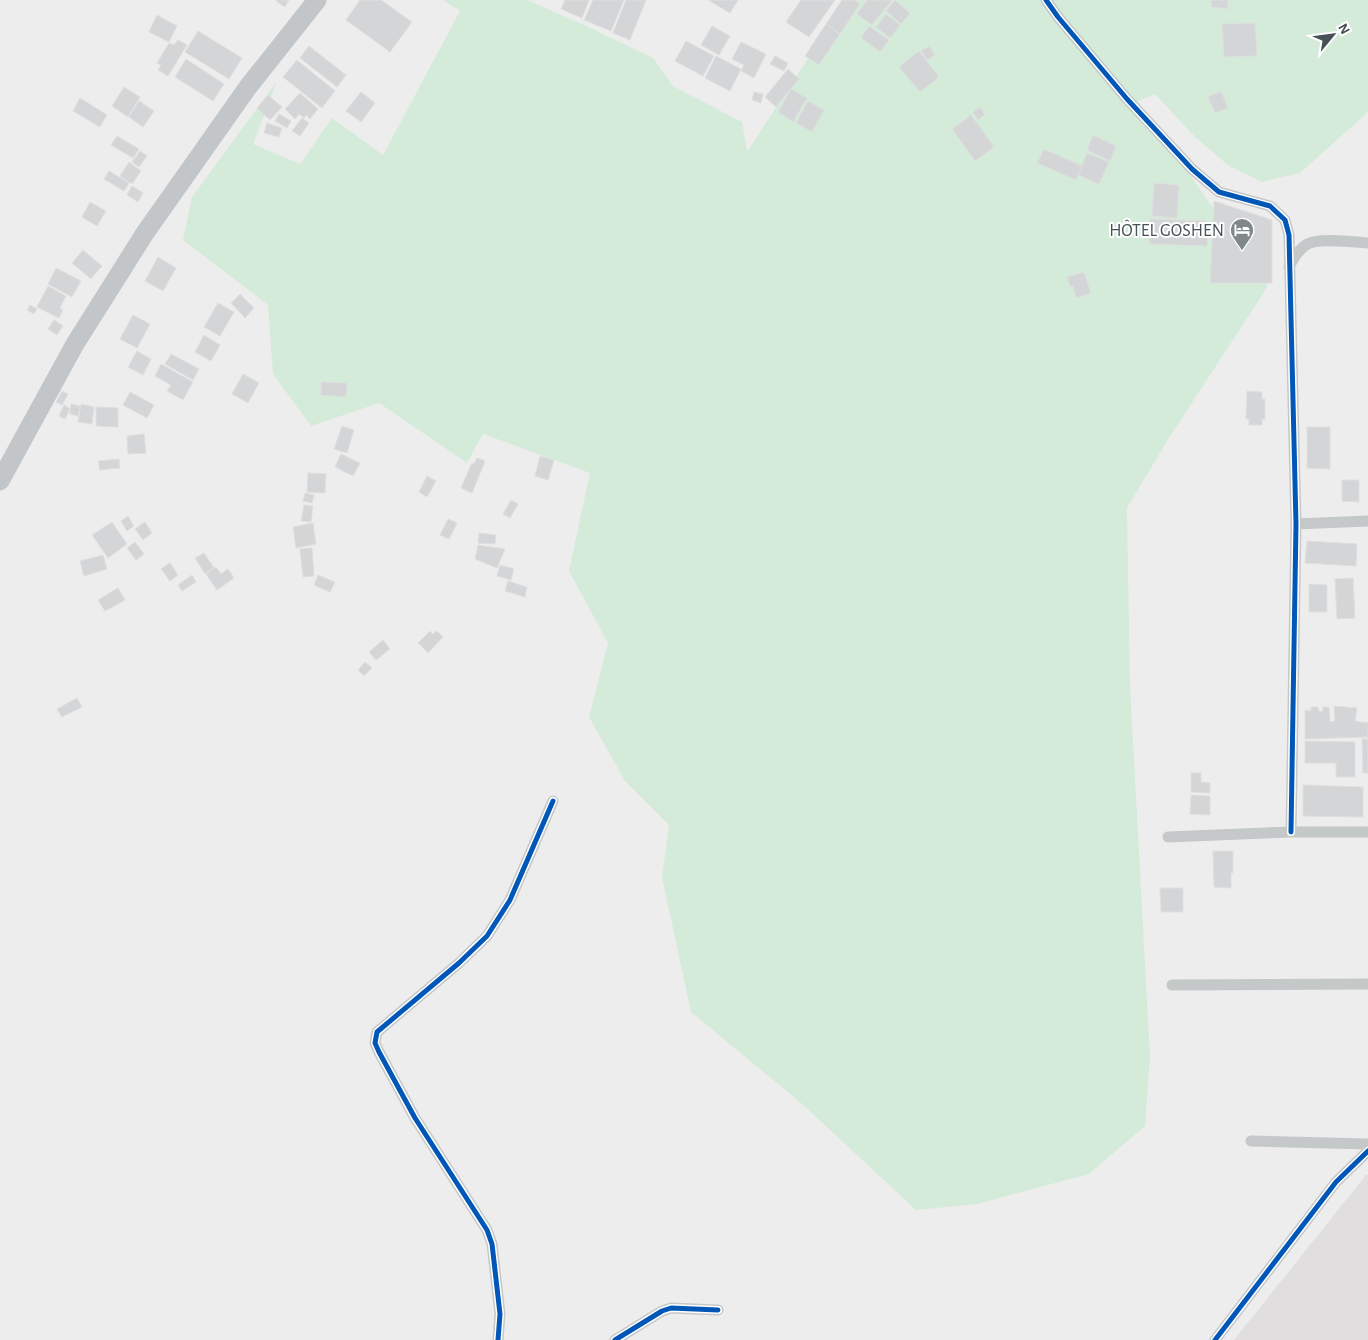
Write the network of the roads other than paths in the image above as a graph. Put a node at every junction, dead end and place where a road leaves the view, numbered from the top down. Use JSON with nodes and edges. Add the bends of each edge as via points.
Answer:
{"nodes":[{"id":1,"x":317,"y":0,"type":"edge"},
{"id":2,"x":1046,"y":0,"type":"edge"},
{"id":3,"x":1368,"y":242,"type":"edge"},
{"id":4,"x":1289,"y":267,"type":"junction"},
{"id":5,"x":0,"y":481,"type":"edge"},
{"id":6,"x":1368,"y":521,"type":"edge"},
{"id":7,"x":1296,"y":524,"type":"junction"},
{"id":8,"x":553,"y":801,"type":"dead end"},
{"id":9,"x":1291,"y":832,"type":"junction"},
{"id":10,"x":1368,"y":832,"type":"edge"},
{"id":11,"x":1168,"y":837,"type":"dead end"},
{"id":12,"x":1368,"y":984,"type":"edge"},
{"id":13,"x":1172,"y":985,"type":"dead end"},
{"id":14,"x":1251,"y":1141,"type":"dead end"},
{"id":15,"x":1368,"y":1144,"type":"edge"},
{"id":16,"x":1368,"y":1151,"type":"edge"},
{"id":17,"x":718,"y":1310,"type":"dead end"},
{"id":18,"x":498,"y":1340,"type":"edge"},
{"id":19,"x":615,"y":1340,"type":"edge"},
{"id":20,"x":1215,"y":1340,"type":"edge"}],
"edges":[{"from":1,"to":5,"type":"main road","via":[[248,87],[145,233],[75,344]]},
{"from":2,"to":4,"type":"street","via":[[1127,100],[1192,169],[1218,192],[1270,206],[1285,220],[1289,234]]},
{"from":3,"to":4,"type":"street","via":[[1322,240],[1306,244]]},
{"from":4,"to":7,"type":"street"},
{"from":6,"to":7,"type":"street"},
{"from":7,"to":9,"type":"street"},
{"from":8,"to":18,"type":"street","via":[[510,900],[487,936],[377,1032],[376,1038],[378,1052],[415,1118],[487,1230],[492,1244],[500,1314]]},
{"from":9,"to":10,"type":"street"},
{"from":9,"to":11,"type":"street"},
{"from":12,"to":13,"type":"street"},
{"from":14,"to":15,"type":"street"},
{"from":16,"to":20,"type":"street","via":[[1336,1182]]},
{"from":17,"to":19,"type":"street","via":[[671,1308]]}]}
